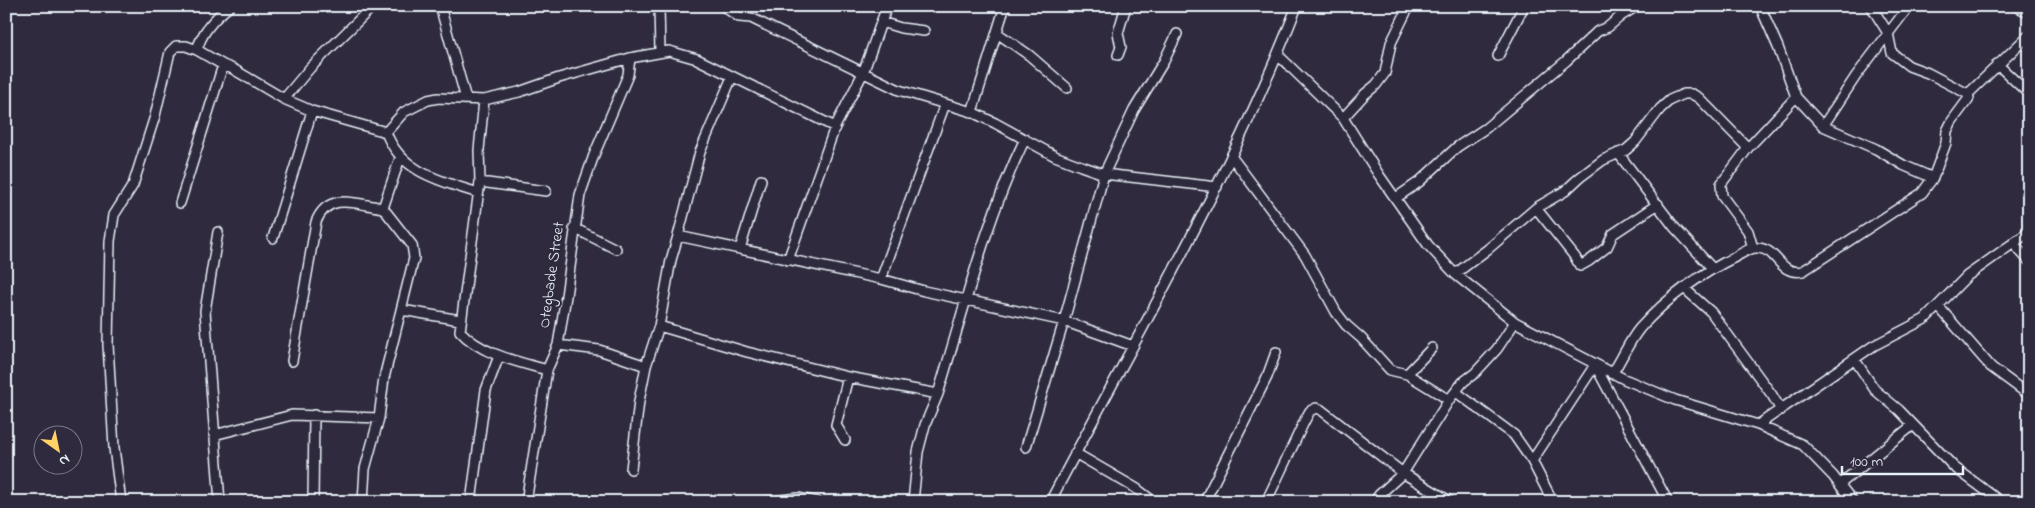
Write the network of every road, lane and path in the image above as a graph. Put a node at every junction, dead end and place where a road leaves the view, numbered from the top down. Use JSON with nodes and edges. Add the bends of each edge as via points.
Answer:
{"nodes":[{"id":1,"x":230,"y":6,"type":"edge"},
{"id":2,"x":373,"y":6,"type":"edge"},
{"id":3,"x":440,"y":6,"type":"edge"},
{"id":4,"x":659,"y":6,"type":"edge"},
{"id":5,"x":723,"y":6,"type":"edge"},
{"id":6,"x":887,"y":6,"type":"edge"},
{"id":7,"x":1005,"y":6,"type":"edge"},
{"id":8,"x":1126,"y":6,"type":"edge"},
{"id":9,"x":1297,"y":6,"type":"edge"},
{"id":10,"x":1409,"y":6,"type":"edge"},
{"id":11,"x":1524,"y":6,"type":"edge"},
{"id":12,"x":1637,"y":6,"type":"edge"},
{"id":13,"x":1760,"y":6,"type":"edge"},
{"id":14,"x":1871,"y":6,"type":"edge"},
{"id":15,"x":1909,"y":6,"type":"edge"},
{"id":16,"x":2016,"y":6,"type":"edge"},
{"id":17,"x":2029,"y":13,"type":"edge"},
{"id":18,"x":880,"y":22,"type":"junction"},
{"id":19,"x":924,"y":31,"type":"dead end"},
{"id":20,"x":997,"y":33,"type":"junction"},
{"id":21,"x":1888,"y":33,"type":"junction"},
{"id":22,"x":1177,"y":34,"type":"dead end"},
{"id":23,"x":2029,"y":35,"type":"edge"},
{"id":24,"x":196,"y":50,"type":"junction"},
{"id":25,"x":660,"y":52,"type":"junction"},
{"id":26,"x":1118,"y":55,"type":"dead end"},
{"id":27,"x":1278,"y":55,"type":"junction"},
{"id":28,"x":1498,"y":56,"type":"dead end"},
{"id":29,"x":630,"y":58,"type":"junction"},
{"id":30,"x":1997,"y":64,"type":"junction"},
{"id":31,"x":223,"y":65,"type":"junction"},
{"id":32,"x":863,"y":73,"type":"junction"},
{"id":33,"x":732,"y":77,"type":"junction"},
{"id":34,"x":1067,"y":88,"type":"dead end"},
{"id":35,"x":1968,"y":94,"type":"junction"},
{"id":36,"x":2029,"y":94,"type":"edge"},
{"id":37,"x":1796,"y":97,"type":"junction"},
{"id":38,"x":284,"y":98,"type":"junction"},
{"id":39,"x":466,"y":99,"type":"junction"},
{"id":40,"x":484,"y":100,"type":"junction"},
{"id":41,"x":945,"y":104,"type":"junction"},
{"id":42,"x":312,"y":111,"type":"junction"},
{"id":43,"x":972,"y":112,"type":"junction"},
{"id":44,"x":1343,"y":118,"type":"junction"},
{"id":45,"x":1823,"y":126,"type":"junction"},
{"id":46,"x":835,"y":127,"type":"junction"},
{"id":47,"x":386,"y":132,"type":"junction"},
{"id":48,"x":1025,"y":139,"type":"junction"},
{"id":49,"x":1748,"y":148,"type":"junction"},
{"id":50,"x":1618,"y":153,"type":"junction"},
{"id":51,"x":1231,"y":156,"type":"junction"},
{"id":52,"x":400,"y":158,"type":"junction"},
{"id":53,"x":1104,"y":174,"type":"junction"},
{"id":54,"x":1933,"y":178,"type":"junction"},
{"id":55,"x":761,"y":180,"type":"dead end"},
{"id":56,"x":480,"y":182,"type":"junction"},
{"id":57,"x":1217,"y":187,"type":"junction"},
{"id":58,"x":546,"y":190,"type":"dead end"},
{"id":59,"x":478,"y":193,"type":"junction"},
{"id":60,"x":1396,"y":198,"type":"junction"},
{"id":61,"x":180,"y":203,"type":"dead end"},
{"id":62,"x":1658,"y":204,"type":"junction"},
{"id":63,"x":383,"y":208,"type":"junction"},
{"id":64,"x":1536,"y":208,"type":"junction"},
{"id":65,"x":574,"y":228,"type":"junction"},
{"id":66,"x":218,"y":232,"type":"dead end"},
{"id":67,"x":2029,"y":232,"type":"edge"},
{"id":68,"x":678,"y":236,"type":"junction"},
{"id":69,"x":273,"y":238,"type":"dead end"},
{"id":70,"x":2013,"y":243,"type":"junction"},
{"id":71,"x":1753,"y":248,"type":"junction"},
{"id":72,"x":616,"y":249,"type":"dead end"},
{"id":73,"x":740,"y":249,"type":"junction"},
{"id":74,"x":788,"y":260,"type":"junction"},
{"id":75,"x":2029,"y":261,"type":"edge"},
{"id":76,"x":1712,"y":268,"type":"junction"},
{"id":77,"x":1455,"y":274,"type":"junction"},
{"id":78,"x":880,"y":279,"type":"junction"},
{"id":79,"x":1685,"y":289,"type":"junction"},
{"id":80,"x":966,"y":300,"type":"junction"},
{"id":81,"x":1938,"y":306,"type":"junction"},
{"id":82,"x":402,"y":310,"type":"junction"},
{"id":83,"x":460,"y":320,"type":"junction"},
{"id":84,"x":1064,"y":321,"type":"junction"},
{"id":85,"x":1515,"y":322,"type":"junction"},
{"id":86,"x":659,"y":326,"type":"junction"},
{"id":87,"x":558,"y":345,"type":"junction"},
{"id":88,"x":1133,"y":346,"type":"junction"},
{"id":89,"x":1432,"y":348,"type":"dead end"},
{"id":90,"x":1276,"y":352,"type":"dead end"},
{"id":91,"x":499,"y":356,"type":"junction"},
{"id":92,"x":1855,"y":360,"type":"junction"},
{"id":93,"x":292,"y":361,"type":"dead end"},
{"id":94,"x":1595,"y":365,"type":"junction"},
{"id":95,"x":646,"y":366,"type":"junction"},
{"id":96,"x":547,"y":370,"type":"junction"},
{"id":97,"x":1407,"y":374,"type":"junction"},
{"id":98,"x":1612,"y":374,"type":"junction"},
{"id":99,"x":848,"y":377,"type":"junction"},
{"id":100,"x":1456,"y":392,"type":"junction"},
{"id":101,"x":938,"y":394,"type":"junction"},
{"id":102,"x":2029,"y":395,"type":"edge"},
{"id":103,"x":1449,"y":400,"type":"junction"},
{"id":104,"x":1781,"y":410,"type":"junction"},
{"id":105,"x":314,"y":415,"type":"junction"},
{"id":106,"x":379,"y":418,"type":"junction"},
{"id":107,"x":1758,"y":425,"type":"junction"},
{"id":108,"x":1912,"y":425,"type":"junction"},
{"id":109,"x":214,"y":435,"type":"junction"},
{"id":110,"x":845,"y":440,"type":"dead end"},
{"id":111,"x":1026,"y":448,"type":"dead end"},
{"id":112,"x":1075,"y":452,"type":"junction"},
{"id":113,"x":1532,"y":461,"type":"junction"},
{"id":114,"x":631,"y":469,"type":"dead end"},
{"id":115,"x":1403,"y":473,"type":"junction"},
{"id":116,"x":1840,"y":484,"type":"junction"},
{"id":117,"x":121,"y":502,"type":"edge"},
{"id":118,"x":220,"y":502,"type":"edge"},
{"id":119,"x":313,"y":502,"type":"edge"},
{"id":120,"x":363,"y":502,"type":"edge"},
{"id":121,"x":471,"y":502,"type":"edge"},
{"id":122,"x":526,"y":502,"type":"edge"},
{"id":123,"x":764,"y":502,"type":"edge"},
{"id":124,"x":818,"y":502,"type":"edge"},
{"id":125,"x":913,"y":502,"type":"edge"},
{"id":126,"x":1050,"y":502,"type":"edge"},
{"id":127,"x":1154,"y":502,"type":"edge"},
{"id":128,"x":1204,"y":502,"type":"edge"},
{"id":129,"x":1266,"y":502,"type":"edge"},
{"id":130,"x":1374,"y":502,"type":"edge"},
{"id":131,"x":1451,"y":502,"type":"edge"},
{"id":132,"x":1553,"y":502,"type":"edge"},
{"id":133,"x":1668,"y":502,"type":"edge"},
{"id":134,"x":1853,"y":502,"type":"edge"},
{"id":135,"x":2001,"y":502,"type":"edge"}],
"edges":[{"from":1,"to":24,"type":"street","via":[[200,37]]},
{"from":2,"to":38,"type":"street"},
{"from":3,"to":39,"type":"street"},
{"from":4,"to":25,"type":"street"},
{"from":5,"to":32,"type":"street","via":[[739,17],[751,18]]},
{"from":6,"to":18,"type":"street"},
{"from":7,"to":20,"type":"street"},
{"from":8,"to":26,"type":"street","via":[[1118,33],[1121,47]]},
{"from":9,"to":27,"type":"street"},
{"from":10,"to":44,"type":"street","via":[[1391,43],[1386,73]]},
{"from":11,"to":28,"type":"street"},
{"from":12,"to":60,"type":"street","via":[[1598,31],[1486,128],[1457,147]]},
{"from":13,"to":37,"type":"street"},
{"from":14,"to":21,"type":"street"},
{"from":15,"to":21,"type":"street"},
{"from":16,"to":17,"type":"street"},
{"from":18,"to":19,"type":"street"},
{"from":18,"to":32,"type":"street"},
{"from":20,"to":34,"type":"street"},
{"from":20,"to":43,"type":"street"},
{"from":21,"to":35,"type":"street","via":[[1892,53],[1909,66]]},
{"from":21,"to":45,"type":"street"},
{"from":22,"to":53,"type":"street","via":[[1134,110]]},
{"from":23,"to":30,"type":"street"},
{"from":24,"to":31,"type":"street"},
{"from":24,"to":117,"type":"street","via":[[176,46],[170,52],[155,116],[133,185],[114,215],[110,241],[108,345],[114,448]]},
{"from":25,"to":29,"type":"street"},
{"from":25,"to":33,"type":"street","via":[[688,56]]},
{"from":27,"to":44,"type":"street"},
{"from":27,"to":51,"type":"street"},
{"from":29,"to":40,"type":"street"},
{"from":29,"to":65,"type":"street","name":"Otegbade Street","via":[[628,75],[580,195]]},
{"from":30,"to":35,"type":"street"},
{"from":30,"to":36,"type":"street"},
{"from":31,"to":38,"type":"street"},
{"from":31,"to":61,"type":"street"},
{"from":32,"to":41,"type":"street","via":[[899,90]]},
{"from":32,"to":46,"type":"street"},
{"from":33,"to":46,"type":"street"},
{"from":33,"to":68,"type":"street","via":[[700,152]]},
{"from":35,"to":54,"type":"street","via":[[1969,98],[1947,131]]},
{"from":37,"to":45,"type":"street"},
{"from":37,"to":49,"type":"street"},
{"from":38,"to":42,"type":"street"},
{"from":39,"to":40,"type":"street"},
{"from":39,"to":47,"type":"street","via":[[428,100],[404,112]]},
{"from":40,"to":56,"type":"street","via":[[479,150]]},
{"from":41,"to":43,"type":"street"},
{"from":41,"to":78,"type":"street"},
{"from":42,"to":47,"type":"street"},
{"from":42,"to":69,"type":"street"},
{"from":43,"to":48,"type":"street"},
{"from":44,"to":60,"type":"street"},
{"from":45,"to":54,"type":"street"},
{"from":46,"to":74,"type":"street"},
{"from":47,"to":52,"type":"street"},
{"from":48,"to":53,"type":"street","via":[[1055,156]]},
{"from":48,"to":80,"type":"street","via":[[997,203]]},
{"from":49,"to":50,"type":"street","via":[[1699,98],[1684,94],[1670,100],[1635,142]]},
{"from":49,"to":71,"type":"street","via":[[1724,178],[1720,191],[1748,231]]},
{"from":50,"to":62,"type":"street"},
{"from":50,"to":64,"type":"street","via":[[1603,160],[1565,191]]},
{"from":51,"to":57,"type":"street"},
{"from":51,"to":97,"type":"street","via":[[1305,255],[1346,325],[1390,370]]},
{"from":52,"to":59,"type":"street","via":[[434,178]]},
{"from":52,"to":63,"type":"street"},
{"from":53,"to":57,"type":"street"},
{"from":53,"to":84,"type":"street"},
{"from":54,"to":71,"type":"street","via":[[1922,193],[1803,271],[1794,273],[1768,251]]},
{"from":55,"to":73,"type":"street"},
{"from":56,"to":58,"type":"street"},
{"from":56,"to":59,"type":"street"},
{"from":57,"to":88,"type":"street"},
{"from":59,"to":83,"type":"street"},
{"from":60,"to":77,"type":"street","via":[[1428,245]]},
{"from":62,"to":64,"type":"street","via":[[1613,234],[1606,246],[1580,266]]},
{"from":62,"to":76,"type":"street"},
{"from":63,"to":82,"type":"street","via":[[414,250]]},
{"from":63,"to":93,"type":"street","via":[[339,201],[328,204],[319,214]]},
{"from":64,"to":77,"type":"street"},
{"from":65,"to":72,"type":"street"},
{"from":65,"to":87,"type":"street","name":"Otegbade Street"},
{"from":66,"to":109,"type":"street","via":[[205,311]]},
{"from":67,"to":70,"type":"street"},
{"from":68,"to":73,"type":"street"},
{"from":68,"to":86,"type":"street"},
{"from":70,"to":75,"type":"street"},
{"from":70,"to":81,"type":"street","via":[[1967,276]]},
{"from":71,"to":76,"type":"street"},
{"from":73,"to":74,"type":"street"},
{"from":74,"to":78,"type":"street"},
{"from":76,"to":79,"type":"street"},
{"from":77,"to":85,"type":"street"},
{"from":78,"to":80,"type":"street"},
{"from":79,"to":98,"type":"street","via":[[1639,329]]},
{"from":79,"to":104,"type":"street","via":[[1711,312]]},
{"from":80,"to":84,"type":"street"},
{"from":80,"to":101,"type":"street"},
{"from":81,"to":92,"type":"street","via":[[1925,319],[1890,336]]},
{"from":81,"to":102,"type":"street","via":[[1991,367]]},
{"from":82,"to":83,"type":"street"},
{"from":82,"to":106,"type":"street","via":[[384,378]]},
{"from":83,"to":91,"type":"street","via":[[460,331],[466,337]]},
{"from":84,"to":88,"type":"street"},
{"from":84,"to":111,"type":"street"},
{"from":85,"to":94,"type":"street"},
{"from":85,"to":100,"type":"street","via":[[1497,349]]},
{"from":86,"to":95,"type":"street"},
{"from":86,"to":99,"type":"street"},
{"from":87,"to":95,"type":"street","via":[[599,350]]},
{"from":87,"to":96,"type":"street","name":"Otegbade Street"},
{"from":88,"to":112,"type":"street"},
{"from":89,"to":97,"type":"street"},
{"from":90,"to":128,"type":"street","via":[[1267,377]]},
{"from":91,"to":96,"type":"street"},
{"from":91,"to":121,"type":"street","via":[[486,390]]},
{"from":92,"to":104,"type":"street"},
{"from":92,"to":108,"type":"street","via":[[1875,390]]},
{"from":94,"to":98,"type":"street"},
{"from":94,"to":113,"type":"street"},
{"from":94,"to":133,"type":"street"},
{"from":95,"to":114,"type":"street","via":[[637,409]]},
{"from":96,"to":122,"type":"street","name":"Otegbade Street"},
{"from":97,"to":103,"type":"street"},
{"from":98,"to":107,"type":"street","via":[[1675,400]]},
{"from":99,"to":101,"type":"street"},
{"from":99,"to":110,"type":"street","via":[[836,425]]},
{"from":100,"to":103,"type":"street"},
{"from":100,"to":113,"type":"street","via":[[1514,436]]},
{"from":101,"to":125,"type":"street","via":[[918,452]]},
{"from":103,"to":115,"type":"street"},
{"from":104,"to":107,"type":"street"},
{"from":105,"to":106,"type":"street"},
{"from":105,"to":109,"type":"street","via":[[279,417],[264,424]]},
{"from":105,"to":119,"type":"street"},
{"from":106,"to":120,"type":"street","via":[[366,469]]},
{"from":107,"to":116,"type":"street","via":[[1803,445]]},
{"from":108,"to":116,"type":"street"},
{"from":108,"to":135,"type":"street","via":[[1954,467]]},
{"from":109,"to":118,"type":"street"},
{"from":112,"to":126,"type":"street"},
{"from":112,"to":127,"type":"street"},
{"from":113,"to":132,"type":"street"},
{"from":115,"to":129,"type":"street","via":[[1316,408],[1304,420]]},
{"from":115,"to":130,"type":"street"},
{"from":115,"to":131,"type":"street"},
{"from":116,"to":134,"type":"street"},
{"from":123,"to":124,"type":"street","via":[[798,498]]}]}
